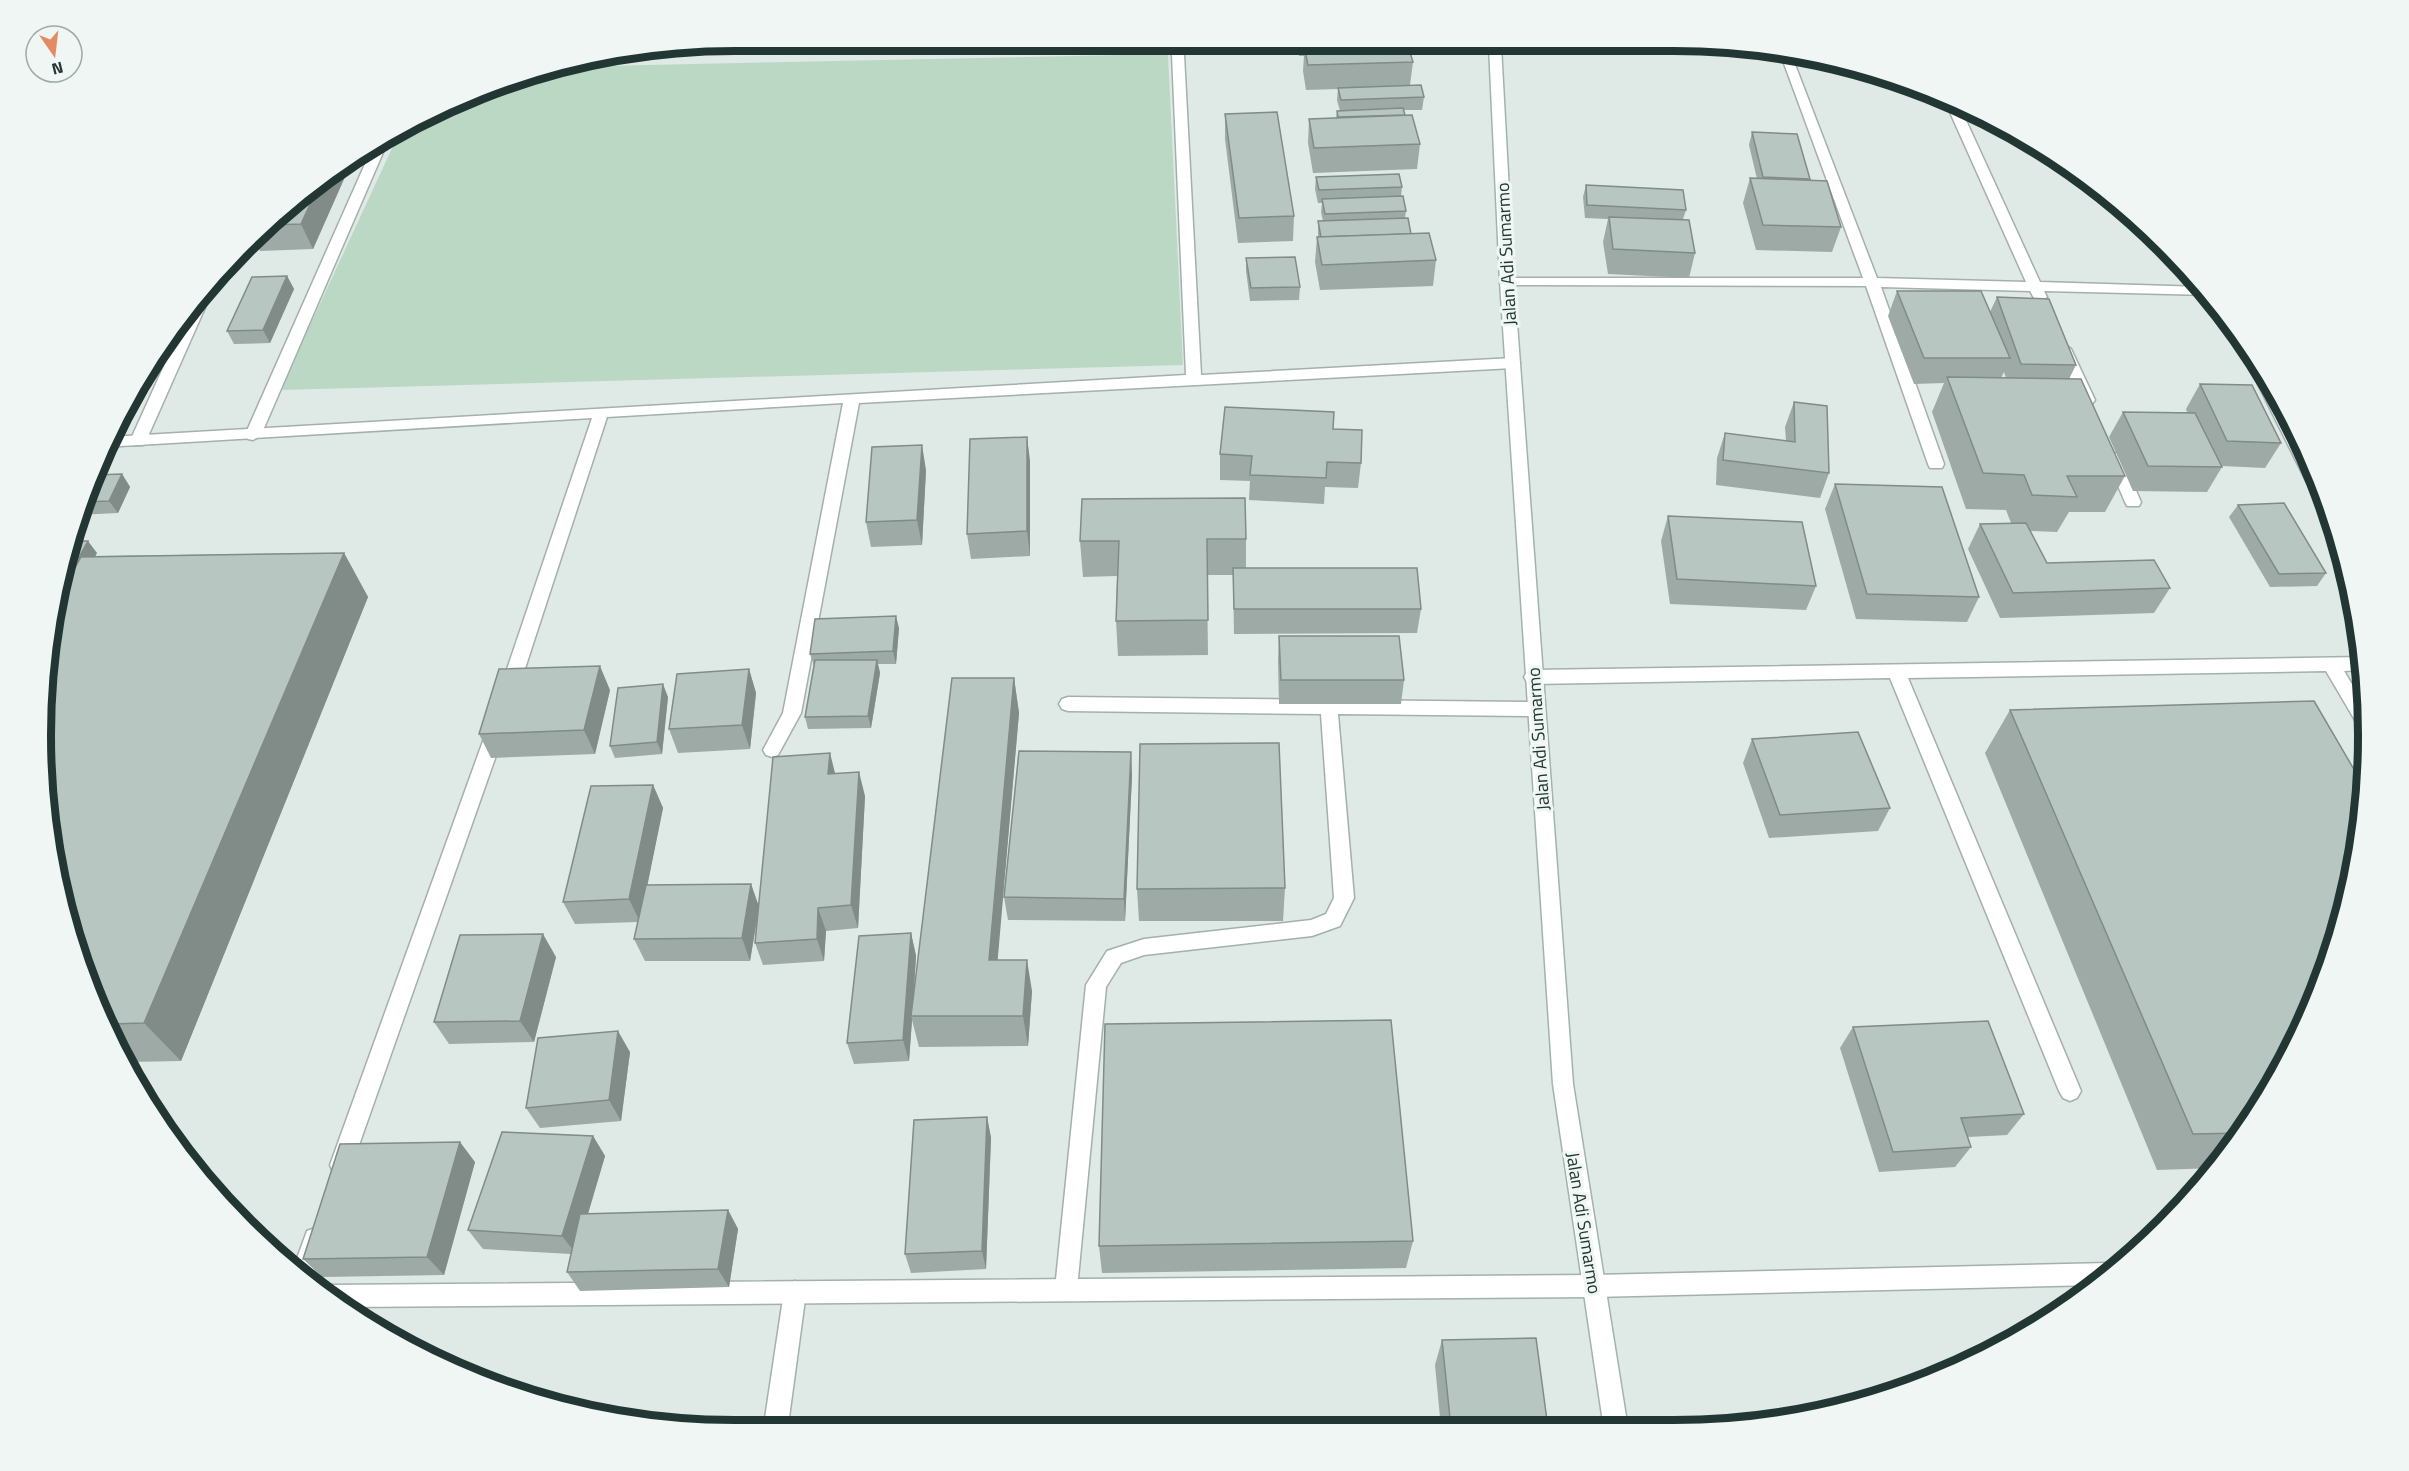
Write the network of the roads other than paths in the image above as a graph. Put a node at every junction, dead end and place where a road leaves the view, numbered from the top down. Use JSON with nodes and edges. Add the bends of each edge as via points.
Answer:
{"nodes":[{"id":1,"x":1496,"y":51,"type":"edge"},
{"id":2,"x":1178,"y":55,"type":"dead end"},
{"id":3,"x":1787,"y":61,"type":"edge"},
{"id":4,"x":1956,"y":113,"type":"edge"},
{"id":5,"x":377,"y":153,"type":"edge"},
{"id":6,"x":1507,"y":282,"type":"junction"},
{"id":7,"x":1872,"y":282,"type":"junction"},
{"id":8,"x":2036,"y":288,"type":"junction"},
{"id":9,"x":2194,"y":291,"type":"edge"},
{"id":10,"x":2046,"y":309,"type":"edge"},
{"id":11,"x":194,"y":317,"type":"edge"},
{"id":12,"x":2056,"y":331,"type":"edge"},
{"id":13,"x":1513,"y":363,"type":"junction"},
{"id":14,"x":1194,"y":380,"type":"junction"},
{"id":15,"x":852,"y":398,"type":"junction"},
{"id":16,"x":601,"y":413,"type":"junction"},
{"id":17,"x":2095,"y":416,"type":"edge"},
{"id":18,"x":253,"y":435,"type":"junction"},
{"id":19,"x":138,"y":441,"type":"junction"},
{"id":20,"x":118,"y":442,"type":"edge"},
{"id":21,"x":2109,"y":448,"type":"edge"},
{"id":22,"x":1936,"y":464,"type":"dead end"},
{"id":23,"x":2133,"y":502,"type":"dead end"},
{"id":24,"x":2331,"y":664,"type":"junction"},
{"id":25,"x":2354,"y":664,"type":"edge"},
{"id":26,"x":1896,"y":671,"type":"junction"},
{"id":27,"x":1533,"y":677,"type":"junction"},
{"id":28,"x":1068,"y":704,"type":"dead end"},
{"id":29,"x":1329,"y":708,"type":"junction"},
{"id":30,"x":2357,"y":709,"type":"edge"},
{"id":31,"x":1535,"y":710,"type":"junction"},
{"id":32,"x":772,"y":750,"type":"dead end"},
{"id":33,"x":2070,"y":1091,"type":"dead end"},
{"id":34,"x":334,"y":1187,"type":"edge"},
{"id":35,"x":321,"y":1221,"type":"edge"},
{"id":36,"x":305,"y":1267,"type":"edge"},
{"id":37,"x":2096,"y":1274,"type":"edge"},
{"id":38,"x":1594,"y":1286,"type":"junction"},
{"id":39,"x":1066,"y":1289,"type":"junction"},
{"id":40,"x":795,"y":1292,"type":"junction"},
{"id":41,"x":344,"y":1297,"type":"edge"},
{"id":42,"x":777,"y":1420,"type":"edge"},
{"id":43,"x":1615,"y":1420,"type":"edge"}],
"edges":[{"from":1,"to":6,"type":"street","name":"Jalan Adi Sumarmo"},
{"from":2,"to":14,"type":"street"},
{"from":3,"to":7,"type":"street"},
{"from":4,"to":8,"type":"street"},
{"from":5,"to":18,"type":"street"},
{"from":6,"to":7,"type":"street"},
{"from":6,"to":13,"type":"street","name":"Jalan Adi Sumarmo"},
{"from":7,"to":8,"type":"street"},
{"from":7,"to":22,"type":"street"},
{"from":8,"to":9,"type":"street"},
{"from":8,"to":10,"type":"street"},
{"from":11,"to":19,"type":"street"},
{"from":12,"to":17,"type":"street"},
{"from":13,"to":14,"type":"street"},
{"from":13,"to":27,"type":"street","name":"Jalan Adi Sumarmo"},
{"from":14,"to":15,"type":"street"},
{"from":15,"to":16,"type":"street"},
{"from":15,"to":32,"type":"street","via":[[792,713]]},
{"from":16,"to":18,"type":"street"},
{"from":16,"to":34,"type":"street","via":[[475,793]]},
{"from":18,"to":19,"type":"street"},
{"from":19,"to":20,"type":"street"},
{"from":21,"to":23,"type":"street"},
{"from":24,"to":25,"type":"street"},
{"from":24,"to":26,"type":"street"},
{"from":24,"to":30,"type":"street"},
{"from":26,"to":27,"type":"street"},
{"from":26,"to":33,"type":"street"},
{"from":27,"to":31,"type":"street","name":"Jalan Adi Sumarmo"},
{"from":28,"to":29,"type":"street"},
{"from":29,"to":31,"type":"street"},
{"from":29,"to":39,"type":"street","via":[[1344,897],[1333,920],[1312,928],[1144,947],[1114,957],[1096,985]]},
{"from":31,"to":38,"type":"street","name":"Jalan Adi Sumarmo","via":[[1563,1084]]},
{"from":35,"to":36,"type":"street"},
{"from":37,"to":38,"type":"street"},
{"from":38,"to":39,"type":"street"},
{"from":38,"to":43,"type":"street","name":"Jalan Adi Sumarmo"},
{"from":39,"to":40,"type":"street"},
{"from":40,"to":41,"type":"street"},
{"from":40,"to":42,"type":"street"}]}
